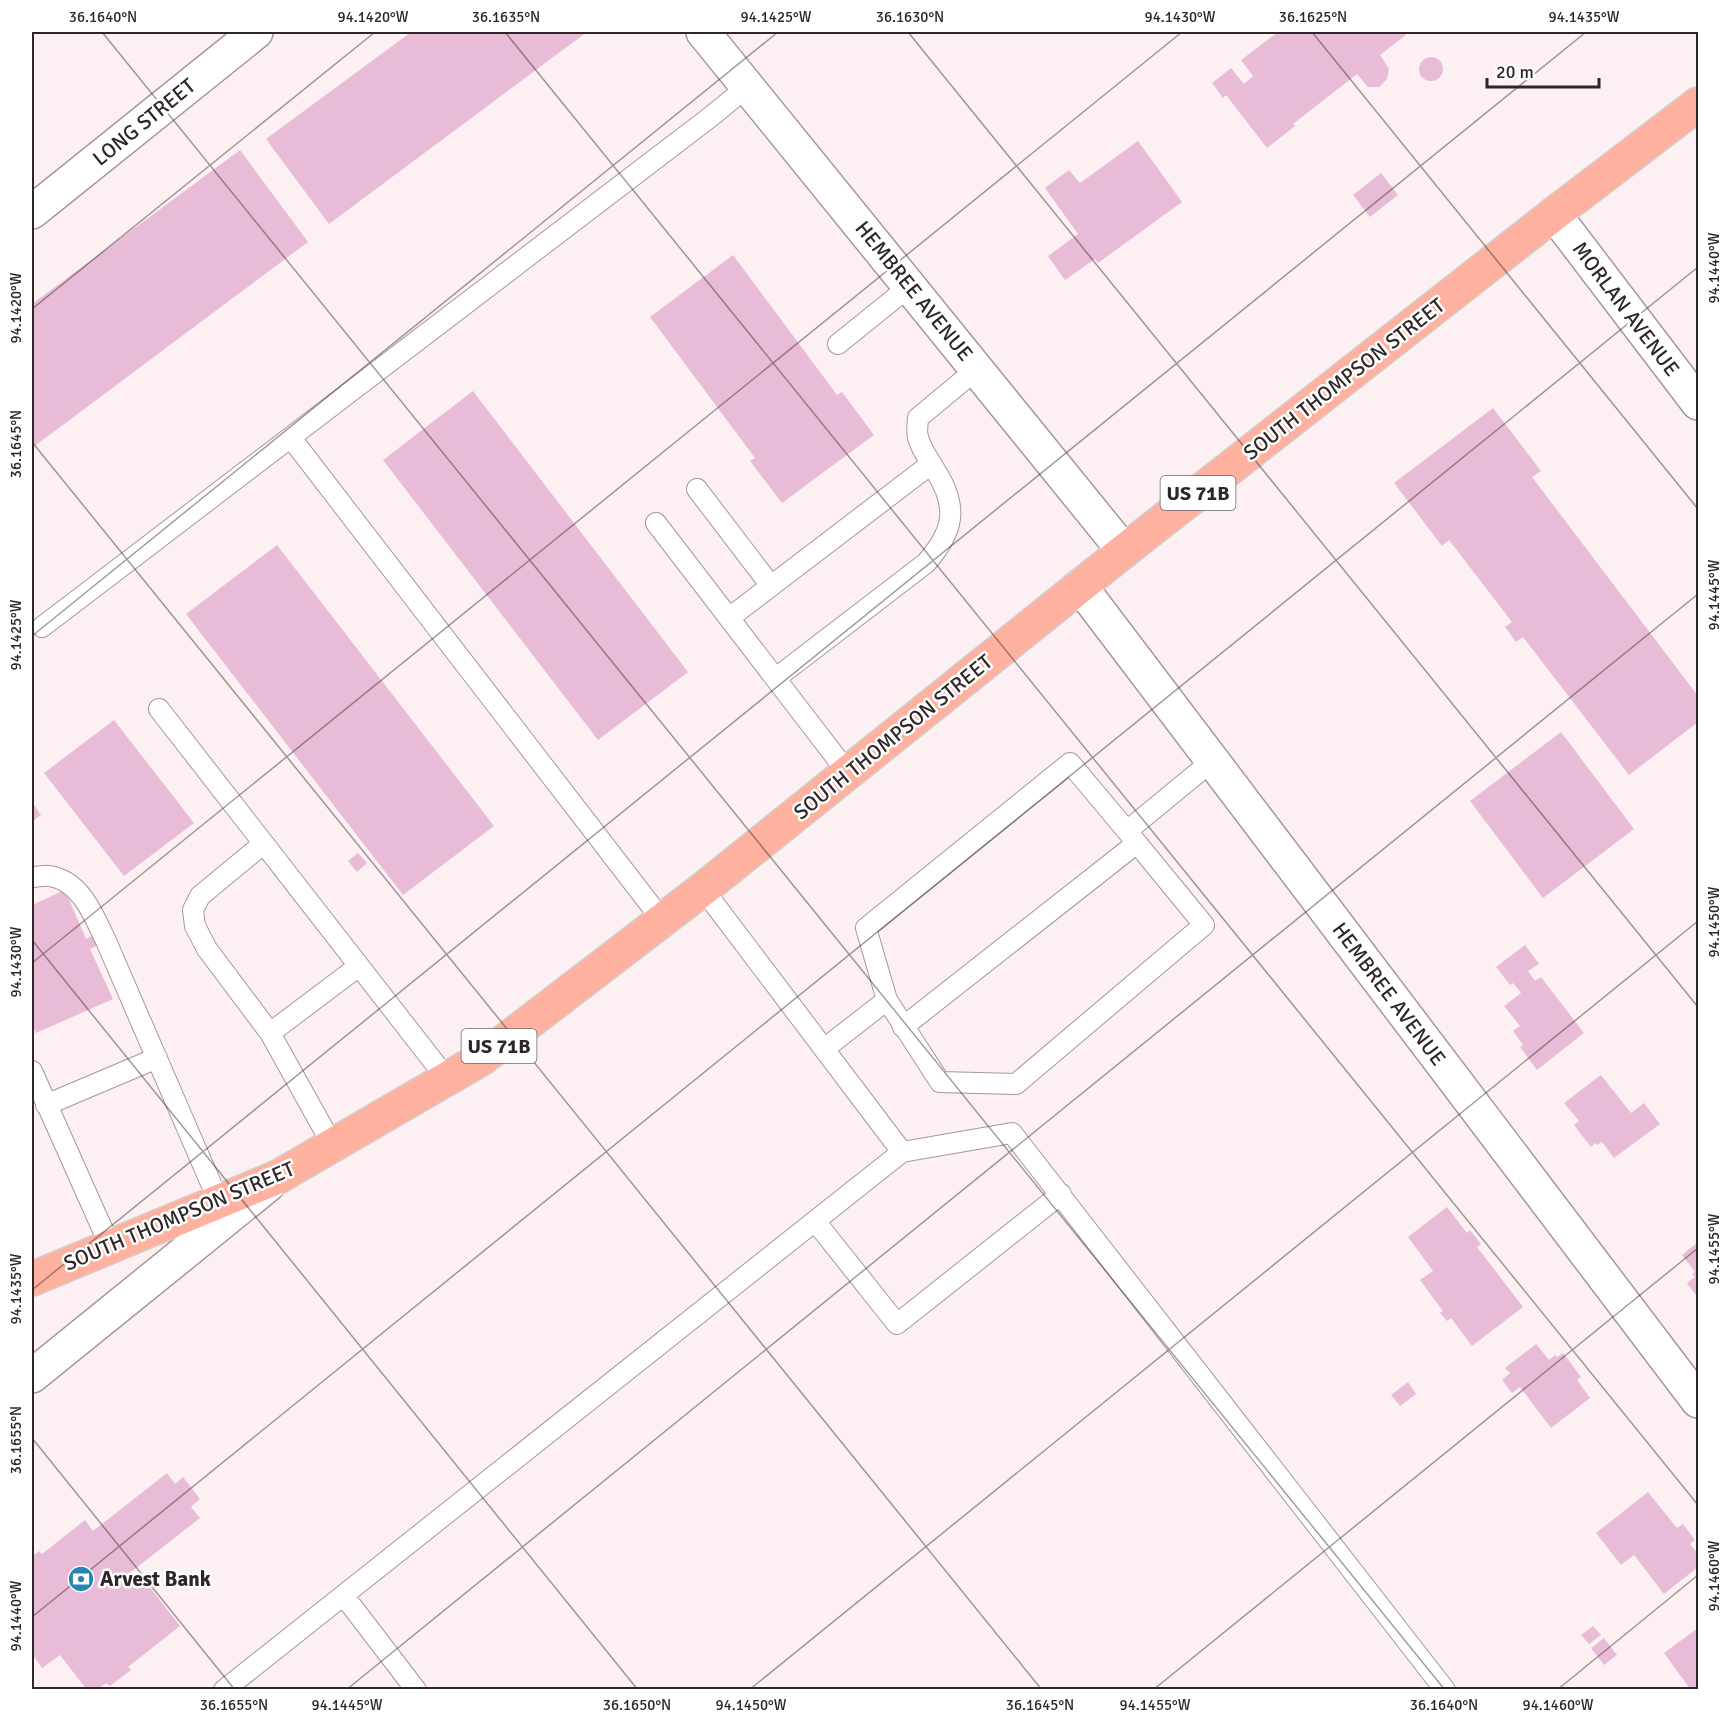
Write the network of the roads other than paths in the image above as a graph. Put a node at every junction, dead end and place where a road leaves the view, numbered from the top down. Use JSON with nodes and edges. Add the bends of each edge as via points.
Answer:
{"nodes":[{"id":1,"x":256,"y":32,"type":"edge"},
{"id":2,"x":703,"y":32,"type":"edge"},
{"id":3,"x":747,"y":87,"type":"junction"},
{"id":4,"x":1698,"y":104,"type":"edge"},
{"id":5,"x":32,"y":212,"type":"edge"},
{"id":6,"x":1554,"y":214,"type":"junction"},
{"id":7,"x":910,"y":286,"type":"junction"},
{"id":8,"x":838,"y":344,"type":"dead end"},
{"id":9,"x":977,"y":369,"type":"junction"},
{"id":10,"x":1698,"y":403,"type":"edge"},
{"id":11,"x":291,"y":438,"type":"junction"},
{"id":12,"x":931,"y":464,"type":"junction"},
{"id":13,"x":697,"y":489,"type":"dead end"},
{"id":14,"x":656,"y":523,"type":"dead end"},
{"id":15,"x":1124,"y":551,"type":"junction"},
{"id":16,"x":771,"y":586,"type":"junction"},
{"id":17,"x":1080,"y":586,"type":"junction"},
{"id":18,"x":729,"y":618,"type":"junction"},
{"id":19,"x":42,"y":627,"type":"dead end"},
{"id":20,"x":776,"y":678,"type":"junction"},
{"id":21,"x":159,"y":709,"type":"dead end"},
{"id":22,"x":1212,"y":761,"type":"junction"},
{"id":23,"x":848,"y":772,"type":"junction"},
{"id":24,"x":1132,"y":837,"type":"junction"},
{"id":25,"x":263,"y":844,"type":"junction"},
{"id":26,"x":32,"y":877,"type":"edge"},
{"id":27,"x":703,"y":889,"type":"junction"},
{"id":28,"x":662,"y":920,"type":"junction"},
{"id":29,"x":359,"y":966,"type":"junction"},
{"id":30,"x":887,"y":1000,"type":"junction"},
{"id":31,"x":903,"y":1027,"type":"junction"},
{"id":32,"x":270,"y":1033,"type":"junction"},
{"id":33,"x":824,"y":1049,"type":"junction"},
{"id":34,"x":157,"y":1058,"type":"junction"},
{"id":35,"x":32,"y":1071,"type":"edge"},
{"id":36,"x":447,"y":1079,"type":"junction"},
{"id":37,"x":46,"y":1105,"type":"junction"},
{"id":38,"x":333,"y":1146,"type":"junction"},
{"id":39,"x":902,"y":1152,"type":"junction"},
{"id":40,"x":278,"y":1178,"type":"junction"},
{"id":41,"x":1060,"y":1194,"type":"junction"},
{"id":42,"x":219,"y":1202,"type":"junction"},
{"id":43,"x":815,"y":1221,"type":"junction"},
{"id":44,"x":110,"y":1246,"type":"junction"},
{"id":45,"x":32,"y":1278,"type":"edge"},
{"id":46,"x":32,"y":1376,"type":"edge"},
{"id":47,"x":1698,"y":1401,"type":"edge"},
{"id":48,"x":344,"y":1596,"type":"junction"},
{"id":49,"x":224,"y":1689,"type":"edge"},
{"id":50,"x":416,"y":1689,"type":"edge"},
{"id":51,"x":1445,"y":1689,"type":"edge"}],
"edges":[{"from":1,"to":5,"type":"street","name":"LONG STREET"},
{"from":2,"to":3,"type":"street","name":"HEMBREE AVENUE"},
{"from":3,"to":7,"type":"street","name":"HEMBREE AVENUE"},
{"from":3,"to":11,"type":"lane"},
{"from":4,"to":6,"type":"highway","name":"SOUTH THOMPSON STREET","number":"US 71B"},
{"from":6,"to":10,"type":"street","name":"MORLAN AVENUE"},
{"from":6,"to":15,"type":"highway","name":"SOUTH THOMPSON STREET","number":"US 71B"},
{"from":7,"to":8,"type":"lane"},
{"from":7,"to":9,"type":"street","name":"HEMBREE AVENUE"},
{"from":9,"to":12,"type":"lane","via":[[918,418],[917,434]]},
{"from":9,"to":15,"type":"street","name":"HEMBREE AVENUE"},
{"from":11,"to":19,"type":"lane"},
{"from":11,"to":28,"type":"lane"},
{"from":12,"to":16,"type":"lane"},
{"from":12,"to":20,"type":"lane","via":[[947,488],[951,506],[950,528],[940,547],[926,563]]},
{"from":13,"to":16,"type":"lane"},
{"from":14,"to":18,"type":"lane"},
{"from":15,"to":17,"type":"highway","name":"SOUTH THOMPSON STREET","number":"US 71B"},
{"from":16,"to":18,"type":"lane"},
{"from":17,"to":22,"type":"street","name":"HEMBREE AVENUE"},
{"from":17,"to":23,"type":"highway","name":"SOUTH THOMPSON STREET","number":"US 71B"},
{"from":18,"to":20,"type":"lane"},
{"from":20,"to":23,"type":"lane"},
{"from":21,"to":25,"type":"lane"},
{"from":22,"to":24,"type":"lane"},
{"from":22,"to":47,"type":"street","name":"HEMBREE AVENUE"},
{"from":23,"to":27,"type":"highway","name":"SOUTH THOMPSON STREET","number":"US 71B"},
{"from":24,"to":30,"type":"lane","via":[[1070,763],[866,928]]},
{"from":24,"to":31,"type":"lane"},
{"from":24,"to":31,"type":"lane","via":[[1204,925],[1016,1084],[940,1082]]},
{"from":25,"to":29,"type":"lane"},
{"from":25,"to":32,"type":"lane","via":[[200,896],[193,910],[195,926],[207,949]]},
{"from":26,"to":34,"type":"lane","via":[[50,876],[71,883],[88,905]]},
{"from":27,"to":28,"type":"highway","name":"SOUTH THOMPSON STREET","number":"US 71B"},
{"from":27,"to":33,"type":"lane"},
{"from":28,"to":36,"type":"highway","name":"SOUTH THOMPSON STREET","number":"US 71B","via":[[481,1059]]},
{"from":29,"to":32,"type":"lane"},
{"from":29,"to":36,"type":"lane"},
{"from":30,"to":31,"type":"lane"},
{"from":30,"to":33,"type":"lane"},
{"from":32,"to":38,"type":"lane"},
{"from":33,"to":39,"type":"lane"},
{"from":34,"to":37,"type":"lane"},
{"from":34,"to":42,"type":"lane"},
{"from":35,"to":37,"type":"lane"},
{"from":36,"to":38,"type":"highway","name":"SOUTH THOMPSON STREET","number":"US 71B"},
{"from":37,"to":44,"type":"lane"},
{"from":38,"to":40,"type":"highway","name":"SOUTH THOMPSON STREET","number":"US 71B"},
{"from":39,"to":41,"type":"lane","via":[[1012,1132]]},
{"from":39,"to":43,"type":"lane"},
{"from":40,"to":42,"type":"highway","name":"SOUTH THOMPSON STREET","number":"US 71B"},
{"from":40,"to":46,"type":"street"},
{"from":41,"to":43,"type":"lane","via":[[897,1324]]},
{"from":41,"to":51,"type":"lane"},
{"from":42,"to":44,"type":"highway","name":"SOUTH THOMPSON STREET","number":"US 71B"},
{"from":43,"to":48,"type":"lane"},
{"from":44,"to":45,"type":"highway","name":"SOUTH THOMPSON STREET","number":"US 71B"},
{"from":48,"to":49,"type":"lane"},
{"from":48,"to":50,"type":"lane"}]}
